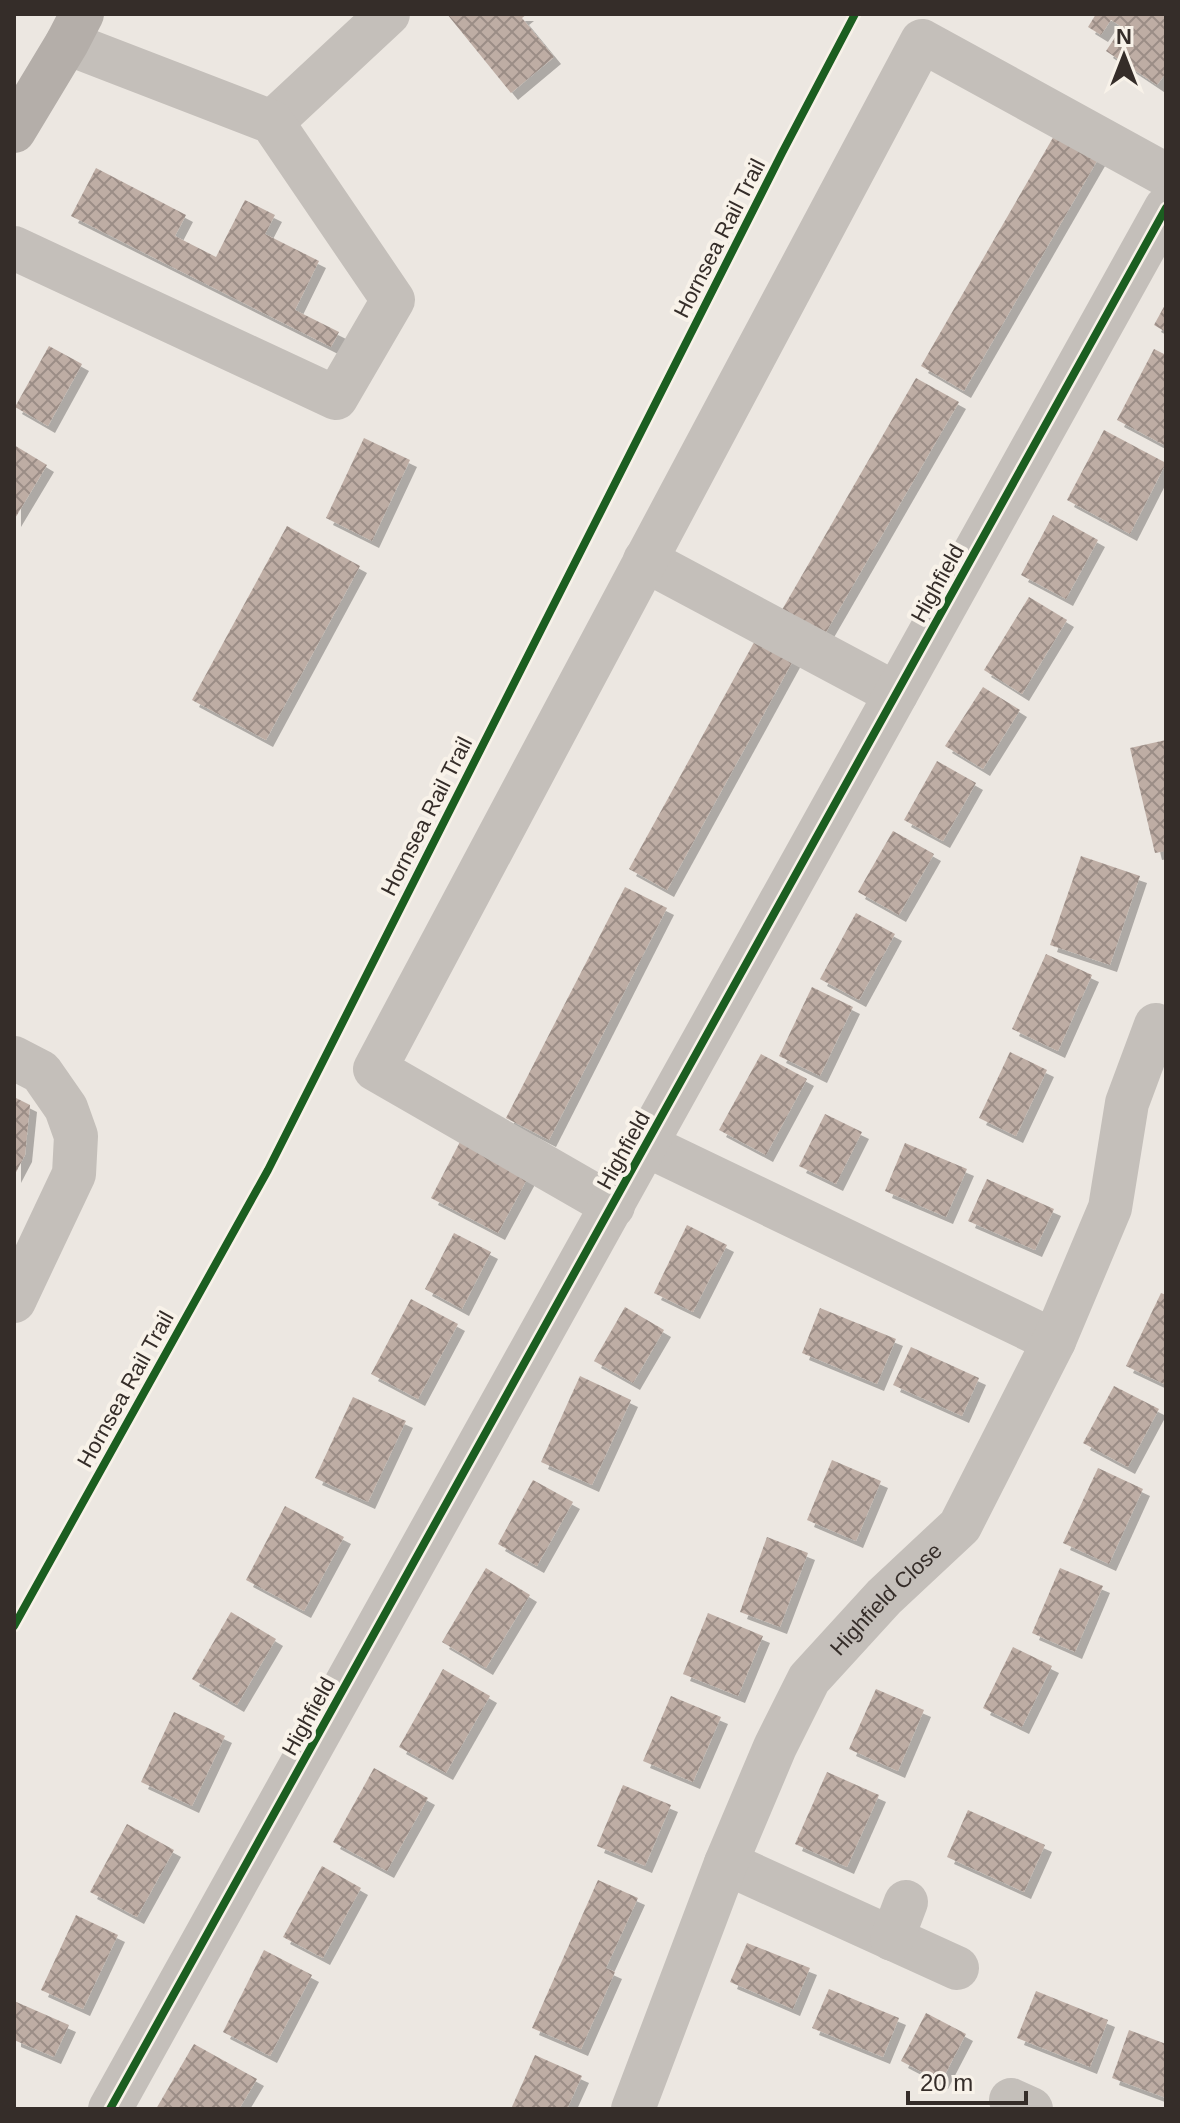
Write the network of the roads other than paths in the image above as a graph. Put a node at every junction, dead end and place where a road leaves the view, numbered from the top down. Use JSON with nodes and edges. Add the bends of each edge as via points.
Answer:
{"nodes":[{"id":1,"x":388,"y":14,"type":"edge"},
{"id":2,"x":75,"y":28,"type":"edge"},
{"id":3,"x":272,"y":122,"type":"junction"},
{"id":4,"x":14,"y":131,"type":"edge"},
{"id":5,"x":1166,"y":175,"type":"edge"},
{"id":6,"x":1166,"y":208,"type":"edge"},
{"id":7,"x":14,"y":248,"type":"edge"},
{"id":8,"x":645,"y":560,"type":"junction"},
{"id":9,"x":896,"y":694,"type":"junction"},
{"id":10,"x":1156,"y":1025,"type":"dead end"},
{"id":11,"x":14,"y":1058,"type":"edge"},
{"id":12,"x":646,"y":1145,"type":"junction"},
{"id":13,"x":613,"y":1206,"type":"junction"},
{"id":14,"x":14,"y":1301,"type":"edge"},
{"id":15,"x":1054,"y":1341,"type":"junction"},
{"id":16,"x":726,"y":1863,"type":"junction"},
{"id":17,"x":957,"y":1968,"type":"dead end"},
{"id":18,"x":110,"y":2109,"type":"edge"},
{"id":19,"x":633,"y":2109,"type":"edge"}],
"edges":[{"from":1,"to":3,"type":"street"},
{"from":2,"to":3,"type":"street"},
{"from":2,"to":4,"type":"main road"},
{"from":3,"to":7,"type":"street","via":[[393,300],[336,398]]},
{"from":5,"to":8,"type":"street","via":[[922,41]]},
{"from":6,"to":9,"type":"street","name":"Highfield"},
{"from":8,"to":9,"type":"street"},
{"from":8,"to":13,"type":"street","via":[[375,1069]]},
{"from":9,"to":12,"type":"street","name":"Highfield"},
{"from":10,"to":15,"type":"street","name":"Highfield Close","via":[[1127,1103],[1110,1208]]},
{"from":11,"to":14,"type":"street","via":[[41,1072],[66,1108],[76,1136],[74,1174]]},
{"from":12,"to":13,"type":"street","name":"Highfield"},
{"from":12,"to":15,"type":"street"},
{"from":13,"to":18,"type":"street","name":"Highfield"},
{"from":15,"to":16,"type":"street","name":"Highfield Close","via":[[960,1526],[884,1597],[809,1679]]},
{"from":16,"to":17,"type":"street","via":[[899,1920]]},
{"from":16,"to":19,"type":"street","name":"Highfield Close"}]}
